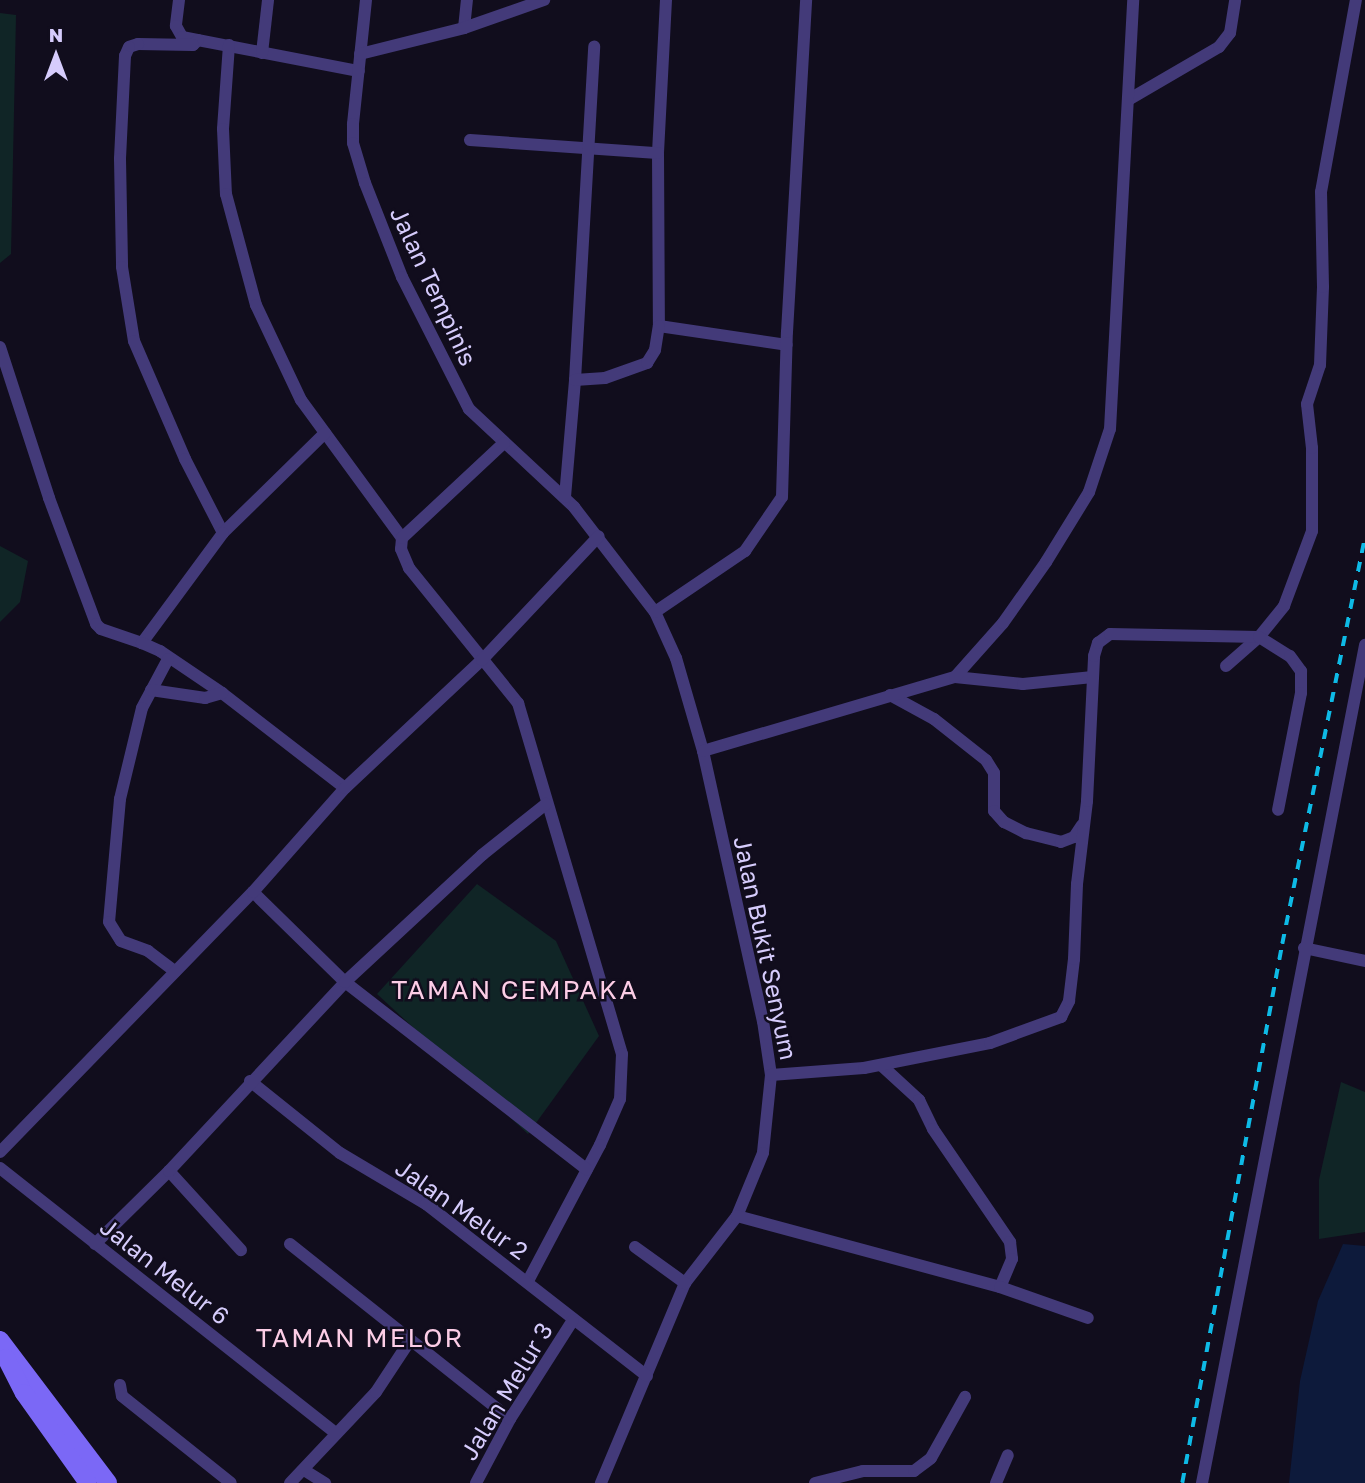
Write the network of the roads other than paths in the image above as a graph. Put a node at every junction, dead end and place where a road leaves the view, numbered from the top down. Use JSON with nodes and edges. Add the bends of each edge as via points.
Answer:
{"nodes":[{"id":1,"x":179,"y":0,"type":"edge"},
{"id":2,"x":268,"y":0,"type":"edge"},
{"id":3,"x":366,"y":0,"type":"edge"},
{"id":4,"x":467,"y":0,"type":"edge"},
{"id":5,"x":544,"y":0,"type":"edge"},
{"id":6,"x":666,"y":0,"type":"edge"},
{"id":7,"x":806,"y":0,"type":"edge"},
{"id":8,"x":1133,"y":0,"type":"edge"},
{"id":9,"x":1235,"y":0,"type":"edge"},
{"id":10,"x":1356,"y":0,"type":"edge"},
{"id":11,"x":464,"y":28,"type":"junction"},
{"id":12,"x":198,"y":40,"type":"junction"},
{"id":13,"x":229,"y":46,"type":"junction"},
{"id":14,"x":594,"y":47,"type":"dead end"},
{"id":15,"x":262,"y":52,"type":"junction"},
{"id":16,"x":360,"y":54,"type":"junction"},
{"id":17,"x":359,"y":71,"type":"junction"},
{"id":18,"x":1128,"y":100,"type":"junction"},
{"id":19,"x":470,"y":141,"type":"dead end"},
{"id":20,"x":587,"y":148,"type":"junction"},
{"id":21,"x":658,"y":153,"type":"junction"},
{"id":22,"x":659,"y":326,"type":"junction"},
{"id":23,"x":787,"y":345,"type":"junction"},
{"id":24,"x":0,"y":347,"type":"edge"},
{"id":25,"x":575,"y":380,"type":"junction"},
{"id":26,"x":324,"y":433,"type":"junction"},
{"id":27,"x":503,"y":443,"type":"junction"},
{"id":28,"x":565,"y":497,"type":"junction"},
{"id":29,"x":223,"y":533,"type":"junction"},
{"id":30,"x":599,"y":536,"type":"junction"},
{"id":31,"x":402,"y":538,"type":"junction"},
{"id":32,"x":655,"y":612,"type":"junction"},
{"id":33,"x":1259,"y":637,"type":"junction"},
{"id":34,"x":142,"y":643,"type":"junction"},
{"id":35,"x":1365,"y":645,"type":"edge"},
{"id":36,"x":168,"y":659,"type":"junction"},
{"id":37,"x":482,"y":660,"type":"junction"},
{"id":38,"x":1226,"y":666,"type":"dead end"},
{"id":39,"x":955,"y":677,"type":"junction"},
{"id":40,"x":1093,"y":677,"type":"junction"},
{"id":41,"x":916,"y":687,"type":"junction"},
{"id":42,"x":151,"y":690,"type":"junction"},
{"id":43,"x":222,"y":693,"type":"junction"},
{"id":44,"x":890,"y":695,"type":"junction"},
{"id":45,"x":918,"y":709,"type":"junction"},
{"id":46,"x":703,"y":751,"type":"junction"},
{"id":47,"x":345,"y":788,"type":"junction"},
{"id":48,"x":546,"y":804,"type":"junction"},
{"id":49,"x":1278,"y":810,"type":"dead end"},
{"id":50,"x":1085,"y":821,"type":"junction"},
{"id":51,"x":253,"y":892,"type":"junction"},
{"id":52,"x":1304,"y":948,"type":"junction"},
{"id":53,"x":1365,"y":961,"type":"edge"},
{"id":54,"x":175,"y":971,"type":"junction"},
{"id":55,"x":345,"y":982,"type":"junction"},
{"id":56,"x":881,"y":1065,"type":"junction"},
{"id":57,"x":771,"y":1075,"type":"junction"},
{"id":58,"x":250,"y":1081,"type":"junction"},
{"id":59,"x":0,"y":1152,"type":"edge"},
{"id":60,"x":0,"y":1168,"type":"edge"},
{"id":61,"x":587,"y":1170,"type":"junction"},
{"id":62,"x":169,"y":1171,"type":"junction"},
{"id":63,"x":737,"y":1216,"type":"junction"},
{"id":64,"x":95,"y":1244,"type":"junction"},
{"id":65,"x":290,"y":1244,"type":"dead end"},
{"id":66,"x":635,"y":1247,"type":"dead end"},
{"id":67,"x":242,"y":1250,"type":"dead end"},
{"id":68,"x":528,"y":1281,"type":"junction"},
{"id":69,"x":685,"y":1283,"type":"junction"},
{"id":70,"x":1000,"y":1287,"type":"junction"},
{"id":71,"x":1088,"y":1318,"type":"dead end"},
{"id":72,"x":573,"y":1320,"type":"junction"},
{"id":73,"x":0,"y":1340,"type":"edge"},
{"id":74,"x":409,"y":1342,"type":"junction"},
{"id":75,"x":0,"y":1346,"type":"edge"},
{"id":76,"x":648,"y":1376,"type":"junction"},
{"id":77,"x":120,"y":1385,"type":"dead end"},
{"id":78,"x":965,"y":1397,"type":"dead end"},
{"id":79,"x":510,"y":1419,"type":"junction"},
{"id":80,"x":336,"y":1433,"type":"junction"},
{"id":81,"x":1009,"y":1455,"type":"dead end"},
{"id":82,"x":304,"y":1470,"type":"junction"},
{"id":83,"x":847,"y":1479,"type":"edge"},
{"id":84,"x":88,"y":1483,"type":"edge"},
{"id":85,"x":108,"y":1483,"type":"edge"},
{"id":86,"x":231,"y":1483,"type":"edge"},
{"id":87,"x":290,"y":1483,"type":"edge"},
{"id":88,"x":324,"y":1483,"type":"edge"},
{"id":89,"x":476,"y":1483,"type":"edge"},
{"id":90,"x":601,"y":1483,"type":"edge"},
{"id":91,"x":815,"y":1483,"type":"edge"},
{"id":92,"x":996,"y":1483,"type":"edge"},
{"id":93,"x":1202,"y":1483,"type":"edge"}],
"edges":[{"from":1,"to":12,"type":"street","via":[[177,31],[182,37]]},
{"from":2,"to":15,"type":"street"},
{"from":3,"to":16,"type":"street","name":"Jalan Tempinis"},
{"from":4,"to":11,"type":"street"},
{"from":5,"to":11,"type":"street"},
{"from":6,"to":21,"type":"street"},
{"from":7,"to":23,"type":"street"},
{"from":8,"to":18,"type":"street"},
{"from":9,"to":18,"type":"street","via":[[1230,33],[1219,47]]},
{"from":10,"to":33,"type":"street","via":[[1321,192],[1320,365],[1307,404],[1312,531],[1284,606]]},
{"from":11,"to":16,"type":"street"},
{"from":12,"to":13,"type":"street"},
{"from":12,"to":29,"type":"street","via":[[193,45],[138,44],[129,47],[125,55],[120,159],[122,267],[134,341]]},
{"from":13,"to":15,"type":"street"},
{"from":13,"to":26,"type":"street","via":[[223,129],[226,194],[256,305],[301,400]]},
{"from":14,"to":20,"type":"street"},
{"from":15,"to":17,"type":"street"},
{"from":16,"to":17,"type":"street","name":"Jalan Tempinis"},
{"from":17,"to":27,"type":"street","name":"Jalan Tempinis","via":[[353,143],[374,207],[402,277],[469,409]]},
{"from":18,"to":39,"type":"street","via":[[1110,429],[1089,492],[1046,562],[1003,622]]},
{"from":19,"to":20,"type":"street"},
{"from":20,"to":21,"type":"street"},
{"from":20,"to":25,"type":"street"},
{"from":21,"to":22,"type":"street"},
{"from":22,"to":23,"type":"street"},
{"from":22,"to":25,"type":"street","via":[[655,350],[647,363],[605,379]]},
{"from":23,"to":32,"type":"street","via":[[782,497],[745,551]]},
{"from":24,"to":34,"type":"street","via":[[96,624]]},
{"from":25,"to":28,"type":"street"},
{"from":26,"to":29,"type":"street"},
{"from":26,"to":31,"type":"street"},
{"from":27,"to":28,"type":"street","name":"Jalan Tempinis"},
{"from":27,"to":31,"type":"street"},
{"from":28,"to":30,"type":"street","name":"Jalan Tempinis"},
{"from":29,"to":34,"type":"street"},
{"from":30,"to":32,"type":"street","name":"Jalan Bukit Senyum"},
{"from":30,"to":37,"type":"street"},
{"from":31,"to":37,"type":"street","via":[[409,568]]},
{"from":32,"to":46,"type":"street","name":"Jalan Bukit Senyum","via":[[676,658]]},
{"from":33,"to":38,"type":"street"},
{"from":33,"to":40,"type":"street","via":[[1110,634],[1098,643]]},
{"from":33,"to":49,"type":"street","via":[[1290,656],[1301,671],[1301,693]]},
{"from":34,"to":36,"type":"street"},
{"from":35,"to":52,"type":"street"},
{"from":36,"to":42,"type":"street"},
{"from":36,"to":43,"type":"street"},
{"from":37,"to":47,"type":"street"},
{"from":37,"to":48,"type":"street","via":[[518,703]]},
{"from":39,"to":40,"type":"street","via":[[1023,684]]},
{"from":39,"to":41,"type":"street"},
{"from":40,"to":50,"type":"street"},
{"from":41,"to":44,"type":"street"},
{"from":41,"to":45,"type":"street"},
{"from":42,"to":43,"type":"street","via":[[205,698]]},
{"from":42,"to":54,"type":"street","via":[[142,708],[120,799],[109,922],[121,941],[148,951]]},
{"from":43,"to":47,"type":"street"},
{"from":44,"to":45,"type":"street"},
{"from":44,"to":46,"type":"street"},
{"from":45,"to":50,"type":"street","via":[[986,760],[994,773],[994,811],[1004,822],[1062,842],[1074,837]]},
{"from":46,"to":57,"type":"street","name":"Jalan Bukit Senyum"},
{"from":47,"to":51,"type":"street"},
{"from":48,"to":55,"type":"street","via":[[482,855]]},
{"from":48,"to":61,"type":"street","via":[[622,1054],[620,1099]]},
{"from":50,"to":56,"type":"street","via":[[1069,1001],[1061,1017],[990,1042]]},
{"from":51,"to":54,"type":"street"},
{"from":51,"to":55,"type":"street"},
{"from":52,"to":53,"type":"street"},
{"from":52,"to":93,"type":"street","via":[[1273,1131],[1245,1252]]},
{"from":54,"to":59,"type":"street"},
{"from":55,"to":58,"type":"street"},
{"from":55,"to":61,"type":"street"},
{"from":56,"to":57,"type":"street"},
{"from":56,"to":70,"type":"street","via":[[919,1100],[933,1129],[1010,1242],[1012,1259]]},
{"from":57,"to":63,"type":"street","name":"Jalan Bukit Senyum","via":[[762,1153]]},
{"from":58,"to":62,"type":"street"},
{"from":58,"to":68,"type":"street","name":"Jalan Melur 2","via":[[340,1153],[425,1204]]},
{"from":60,"to":64,"type":"street","name":"Jalan Melur 6"},
{"from":61,"to":68,"type":"street"},
{"from":62,"to":64,"type":"street"},
{"from":62,"to":67,"type":"street"},
{"from":63,"to":69,"type":"street","name":"Jalan Bukit Senyum"},
{"from":63,"to":70,"type":"street"},
{"from":64,"to":80,"type":"street","name":"Jalan Melur 6"},
{"from":65,"to":74,"type":"street"},
{"from":66,"to":69,"type":"street"},
{"from":68,"to":72,"type":"street","name":"Jalan Melur 2"},
{"from":69,"to":76,"type":"street","name":"Jalan Bukit Senyum"},
{"from":70,"to":71,"type":"street"},
{"from":72,"to":76,"type":"street","name":"Jalan Melur 2"},
{"from":72,"to":79,"type":"street","name":"Jalan Melur 3"},
{"from":73,"to":85,"type":"main road"},
{"from":74,"to":79,"type":"street"},
{"from":74,"to":80,"type":"street","via":[[376,1392]]},
{"from":75,"to":84,"type":"main road","via":[[24,1393]]},
{"from":76,"to":90,"type":"street","name":"Jalan Bukit Senyum"},
{"from":77,"to":86,"type":"street","via":[[122,1396]]},
{"from":78,"to":83,"type":"street","via":[[931,1458],[914,1471],[863,1471]]},
{"from":79,"to":89,"type":"street","name":"Jalan Melur 3"},
{"from":80,"to":82,"type":"street"},
{"from":81,"to":92,"type":"street"},
{"from":82,"to":87,"type":"street"},
{"from":82,"to":88,"type":"street"},
{"from":83,"to":91,"type":"street"}]}
